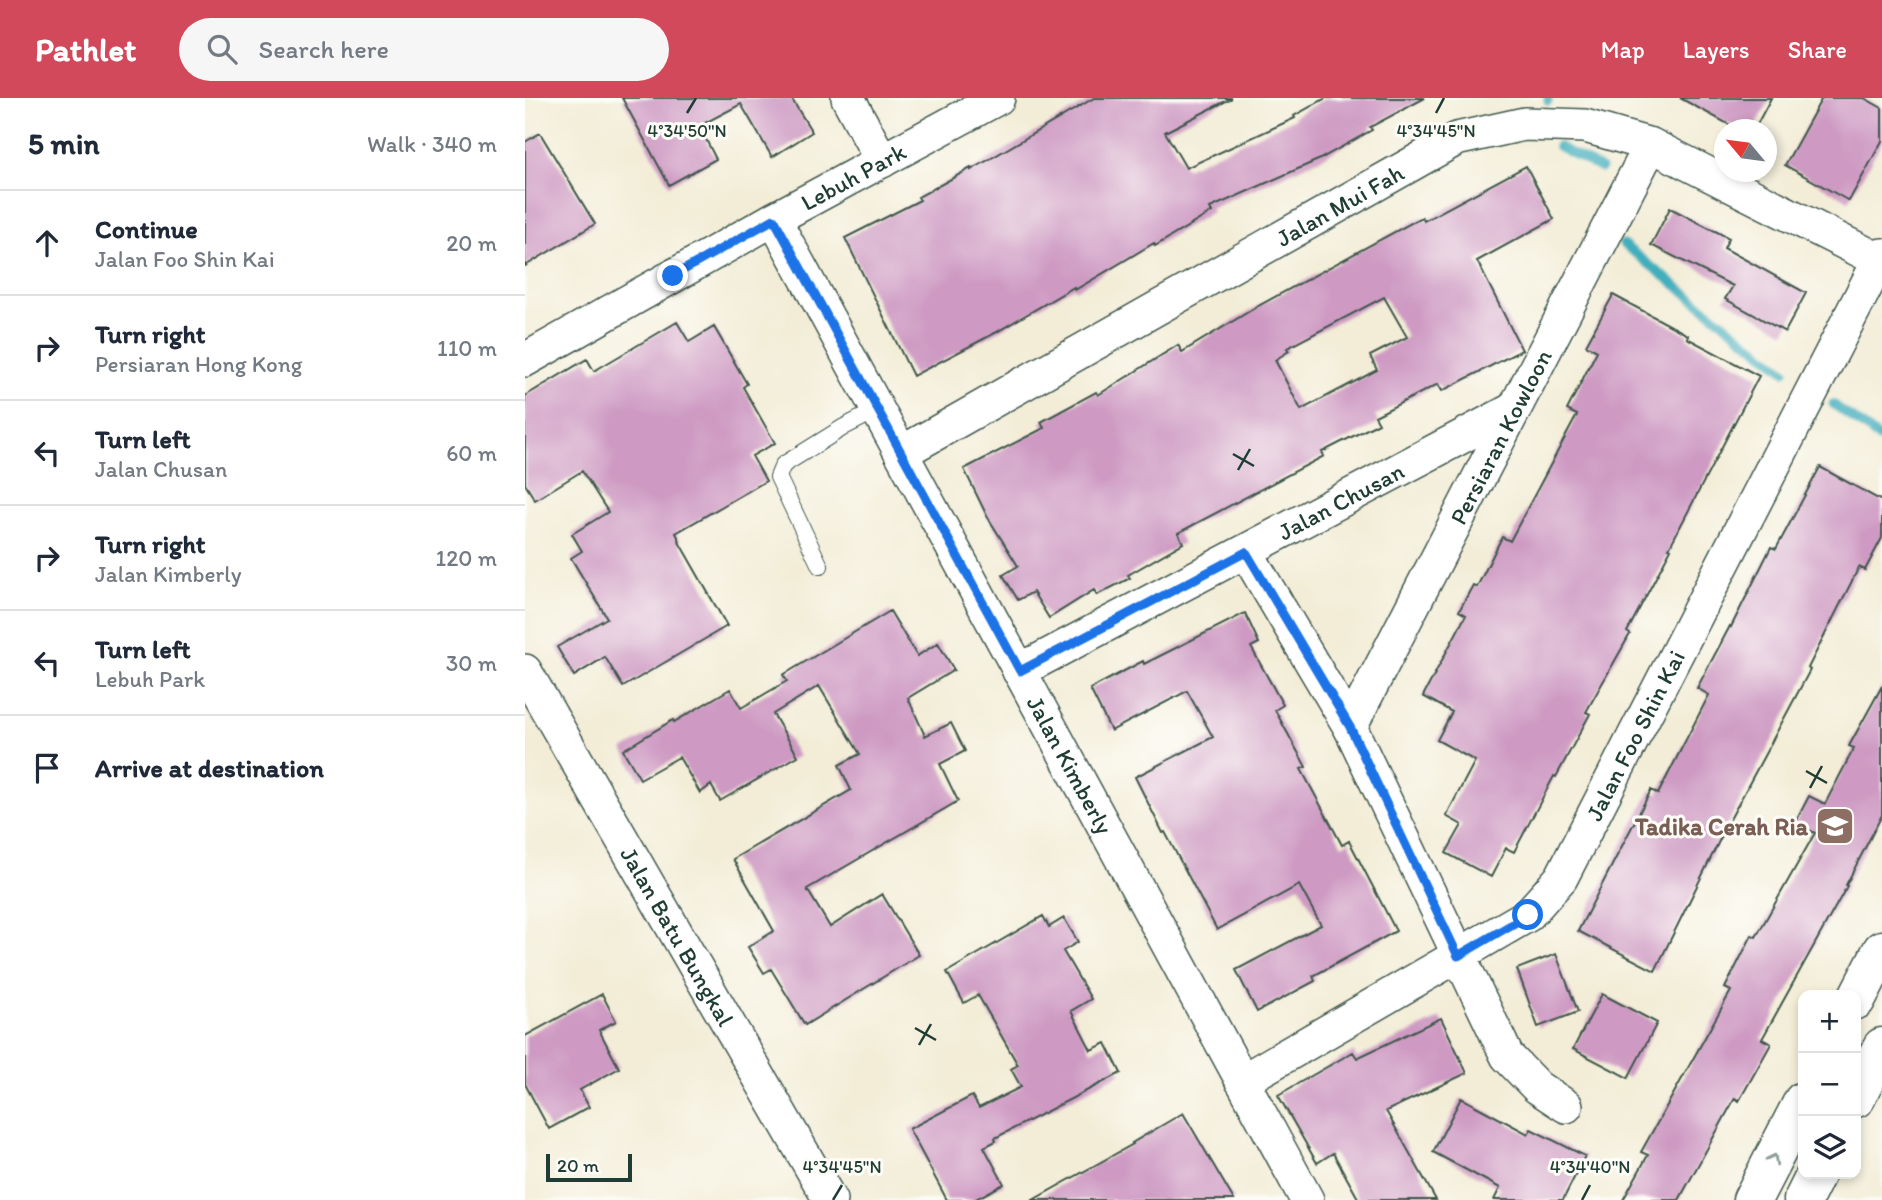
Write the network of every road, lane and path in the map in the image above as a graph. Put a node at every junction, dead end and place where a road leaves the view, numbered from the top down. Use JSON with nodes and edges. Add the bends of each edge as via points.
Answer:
{"nodes":[{"id":1,"x":848,"y":98,"type":"edge"},
{"id":2,"x":998,"y":98,"type":"edge"},
{"id":3,"x":1651,"y":145,"type":"junction"},
{"id":4,"x":883,"y":161,"type":"junction"},
{"id":5,"x":774,"y":219,"type":"junction"},
{"id":6,"x":1881,"y":257,"type":"edge"},
{"id":7,"x":525,"y":360,"type":"edge"},
{"id":8,"x":1514,"y":409,"type":"junction"},
{"id":9,"x":877,"y":410,"type":"junction"},
{"id":10,"x":901,"y":453,"type":"junction"},
{"id":11,"x":1246,"y":552,"type":"junction"},
{"id":12,"x":820,"y":566,"type":"dead end"},
{"id":13,"x":525,"y":671,"type":"edge"},
{"id":14,"x":1020,"y":671,"type":"junction"},
{"id":15,"x":1350,"y":727,"type":"junction"},
{"id":16,"x":1882,"y":950,"type":"edge"},
{"id":17,"x":1458,"y":956,"type":"junction"},
{"id":18,"x":1861,"y":990,"type":"edge"},
{"id":19,"x":1882,"y":1047,"type":"edge"},
{"id":20,"x":1242,"y":1081,"type":"junction"},
{"id":21,"x":1861,"y":1088,"type":"edge"},
{"id":22,"x":1566,"y":1105,"type":"dead end"},
{"id":23,"x":1798,"y":1111,"type":"edge"},
{"id":24,"x":1812,"y":1179,"type":"edge"},
{"id":25,"x":1814,"y":1179,"type":"edge"},
{"id":26,"x":830,"y":1200,"type":"edge"},
{"id":27,"x":1307,"y":1200,"type":"edge"},
{"id":28,"x":1752,"y":1200,"type":"edge"},
{"id":29,"x":1796,"y":1200,"type":"edge"},
{"id":30,"x":1803,"y":1200,"type":"edge"}],
"edges":[{"from":1,"to":4,"type":"street"},
{"from":2,"to":4,"type":"street","name":"Lebuh Park"},
{"from":3,"to":6,"type":"street","name":"Jalan Mui Fah"},
{"from":3,"to":8,"type":"street","name":"Persiaran Kowloon"},
{"from":3,"to":10,"type":"street","name":"Jalan Mui Fah","via":[[1585,126],[1524,124],[1456,139]]},
{"from":4,"to":5,"type":"street","name":"Lebuh Park"},
{"from":5,"to":7,"type":"street","name":"Lebuh Park"},
{"from":5,"to":9,"type":"street","name":"Jalan Kimberly"},
{"from":6,"to":17,"type":"street","name":"Jalan Foo Shin Kai","via":[[1561,878],[1528,915]]},
{"from":8,"to":11,"type":"street","name":"Jalan Chusan"},
{"from":8,"to":15,"type":"street","name":"Persiaran Kowloon"},
{"from":9,"to":10,"type":"street","name":"Jalan Kimberly"},
{"from":9,"to":12,"type":"lane","via":[[783,466],[778,477]]},
{"from":10,"to":14,"type":"street","name":"Jalan Kimberly"},
{"from":11,"to":14,"type":"street","name":"Jalan Chusan"},
{"from":11,"to":15,"type":"street"},
{"from":13,"to":26,"type":"street","name":"Jalan Batu Bungkal"},
{"from":14,"to":20,"type":"street","name":"Jalan Kimberly"},
{"from":15,"to":17,"type":"street"},
{"from":16,"to":18,"type":"main road"},
{"from":17,"to":20,"type":"street","name":"Jalan Foo Shin Kai"},
{"from":17,"to":22,"type":"street","via":[[1507,1056],[1537,1087]]},
{"from":19,"to":21,"type":"main road"},
{"from":20,"to":27,"type":"street","name":"Jalan Kimberly"},
{"from":28,"to":23,"type":"main road","one_way":true},
{"from":24,"to":29,"type":"street"},
{"from":25,"to":30,"type":"main road"}]}
